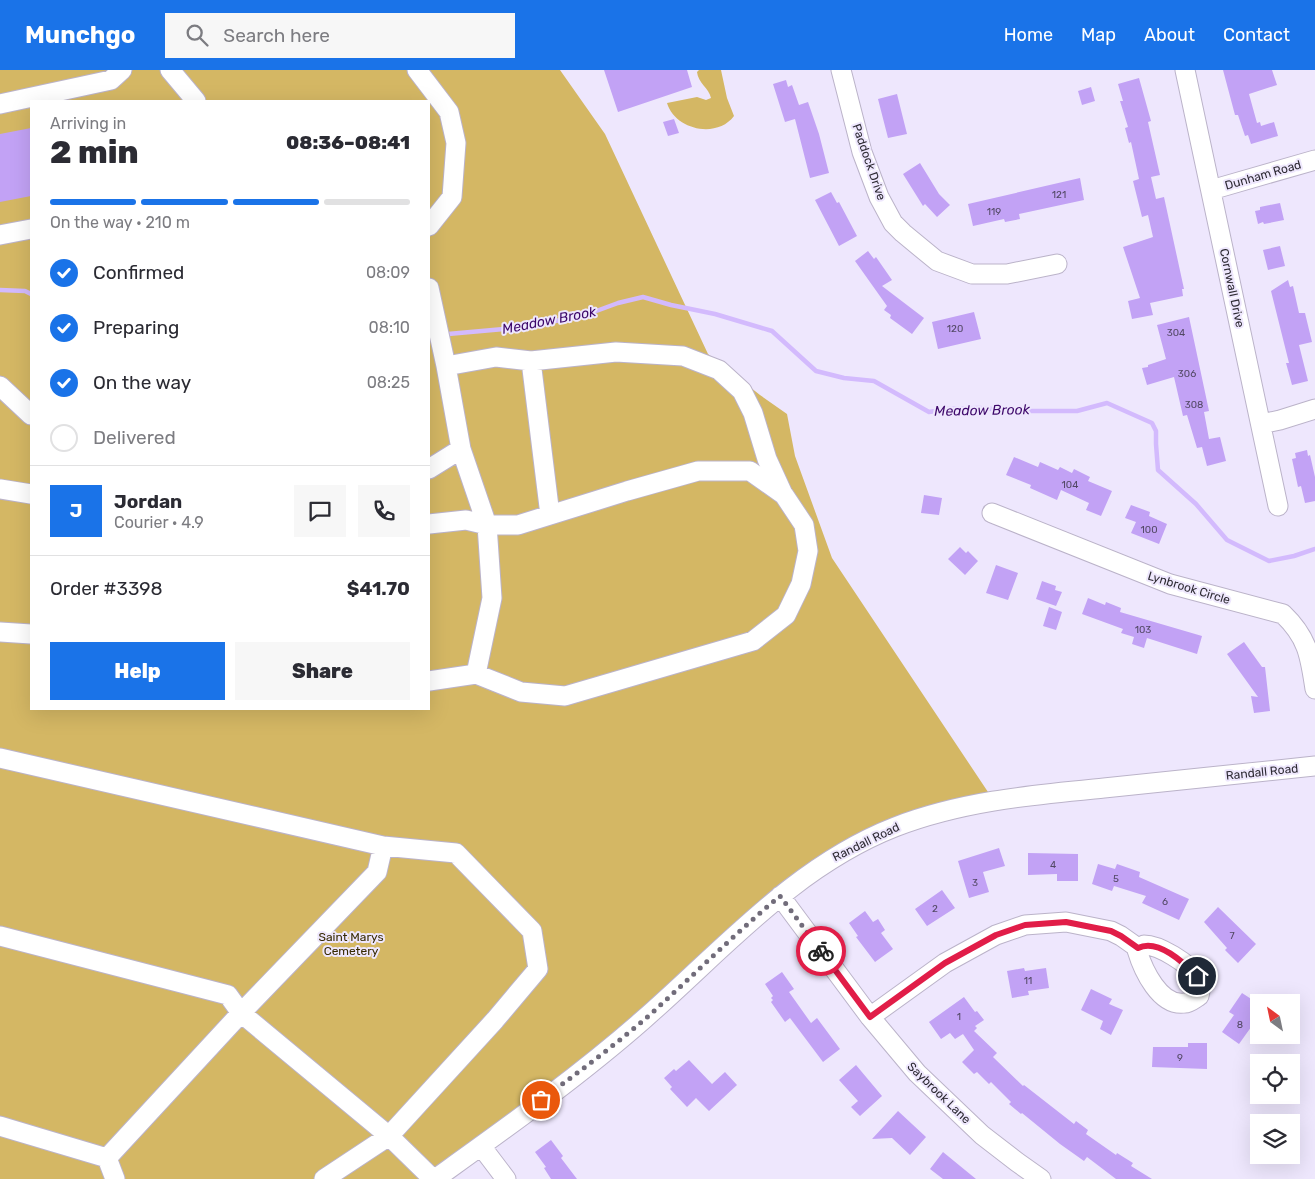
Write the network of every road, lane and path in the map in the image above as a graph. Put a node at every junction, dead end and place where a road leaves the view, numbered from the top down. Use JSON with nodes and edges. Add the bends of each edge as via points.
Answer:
{"nodes":[{"id":1,"x":122,"y":70,"type":"edge"},
{"id":2,"x":170,"y":70,"type":"edge"},
{"id":3,"x":418,"y":70,"type":"edge"},
{"id":4,"x":841,"y":70,"type":"edge"},
{"id":5,"x":1185,"y":70,"type":"edge"},
{"id":6,"x":195,"y":100,"type":"edge"},
{"id":7,"x":0,"y":104,"type":"edge"},
{"id":8,"x":1315,"y":160,"type":"edge"},
{"id":9,"x":1211,"y":190,"type":"junction"},
{"id":10,"x":430,"y":225,"type":"edge"},
{"id":11,"x":30,"y":229,"type":"edge"},
{"id":12,"x":0,"y":235,"type":"edge"},
{"id":13,"x":1056,"y":264,"type":"dead end"},
{"id":14,"x":430,"y":293,"type":"edge"},
{"id":15,"x":530,"y":361,"type":"junction"},
{"id":16,"x":446,"y":366,"type":"junction"},
{"id":17,"x":0,"y":386,"type":"edge"},
{"id":18,"x":1315,"y":409,"type":"edge"},
{"id":19,"x":30,"y":414,"type":"edge"},
{"id":20,"x":1261,"y":424,"type":"junction"},
{"id":21,"x":460,"y":449,"type":"junction"},
{"id":22,"x":430,"y":468,"type":"edge"},
{"id":23,"x":0,"y":489,"type":"edge"},
{"id":24,"x":30,"y":494,"type":"edge"},
{"id":25,"x":784,"y":495,"type":"junction"},
{"id":26,"x":1278,"y":506,"type":"dead end"},
{"id":27,"x":992,"y":513,"type":"dead end"},
{"id":28,"x":550,"y":514,"type":"junction"},
{"id":29,"x":430,"y":524,"type":"edge"},
{"id":30,"x":487,"y":525,"type":"junction"},
{"id":31,"x":0,"y":632,"type":"edge"},
{"id":32,"x":30,"y":634,"type":"edge"},
{"id":33,"x":476,"y":674,"type":"junction"},
{"id":34,"x":430,"y":681,"type":"edge"},
{"id":35,"x":1315,"y":689,"type":"edge"},
{"id":36,"x":0,"y":758,"type":"edge"},
{"id":37,"x":1315,"y":766,"type":"edge"},
{"id":38,"x":383,"y":846,"type":"junction"},
{"id":39,"x":780,"y":896,"type":"junction"},
{"id":40,"x":0,"y":936,"type":"edge"},
{"id":41,"x":1138,"y":948,"type":"dead end"},
{"id":42,"x":241,"y":1013,"type":"junction"},
{"id":43,"x":870,"y":1017,"type":"junction"},
{"id":44,"x":0,"y":1126,"type":"edge"},
{"id":45,"x":389,"y":1136,"type":"junction"},
{"id":46,"x":481,"y":1146,"type":"junction"},
{"id":47,"x":107,"y":1158,"type":"junction"},
{"id":48,"x":115,"y":1179,"type":"edge"},
{"id":49,"x":324,"y":1179,"type":"edge"},
{"id":50,"x":434,"y":1179,"type":"edge"},
{"id":51,"x":506,"y":1179,"type":"edge"},
{"id":52,"x":1041,"y":1179,"type":"edge"}],
"edges":[{"from":1,"to":7,"type":"street","via":[[111,80]]},
{"from":2,"to":6,"type":"street"},
{"from":3,"to":10,"type":"street","via":[[449,112],[456,144],[452,197]]},
{"from":4,"to":13,"type":"street","name":"Paddock Drive","via":[[862,152],[879,197],[893,223],[903,233],[936,261],[972,274],[1008,274]]},
{"from":5,"to":9,"type":"street","name":"Cornwall Drive"},
{"from":8,"to":9,"type":"street","name":"Dunham Road"},
{"from":9,"to":20,"type":"street","name":"Cornwall Drive"},
{"from":11,"to":12,"type":"street"},
{"from":14,"to":16,"type":"street"},
{"from":15,"to":16,"type":"street","via":[[496,357]]},
{"from":15,"to":25,"type":"street","via":[[616,352],[683,356],[719,370],[742,391]]},
{"from":15,"to":28,"type":"street"},
{"from":16,"to":21,"type":"street"},
{"from":17,"to":19,"type":"street"},
{"from":18,"to":20,"type":"street"},
{"from":20,"to":26,"type":"street","name":"Cornwall Drive"},
{"from":21,"to":22,"type":"street"},
{"from":21,"to":30,"type":"street"},
{"from":23,"to":24,"type":"street"},
{"from":25,"to":28,"type":"street","via":[[750,471],[698,471]]},
{"from":25,"to":33,"type":"street","via":[[804,524],[808,551],[801,584],[786,615],[753,641],[565,696],[521,692]]},
{"from":27,"to":35,"type":"street","name":"Lynbrook Circle","via":[[1170,584],[1282,614],[1294,624],[1309,652]]},
{"from":28,"to":30,"type":"street","via":[[518,524]]},
{"from":29,"to":30,"type":"street","via":[[466,520]]},
{"from":30,"to":33,"type":"street","via":[[492,598]]},
{"from":31,"to":32,"type":"street"},
{"from":33,"to":34,"type":"street"},
{"from":36,"to":38,"type":"street"},
{"from":37,"to":39,"type":"street","name":"Randall Road","via":[[1023,797],[948,809],[894,827],[835,856]]},
{"from":38,"to":42,"type":"street","via":[[376,872]]},
{"from":38,"to":45,"type":"street","via":[[456,853],[532,931],[538,969]]},
{"from":39,"to":43,"type":"street","name":"Saybrook Lane"},
{"from":39,"to":46,"type":"street","name":"Randall Road","via":[[601,1055]]},
{"from":40,"to":42,"type":"street","via":[[228,995]]},
{"from":41,"to":43,"type":"street","via":[[1116,933],[1093,927],[1066,922],[1025,925],[996,935],[945,963]]},
{"from":42,"to":45,"type":"street"},
{"from":42,"to":47,"type":"street"},
{"from":43,"to":52,"type":"street","name":"Saybrook Lane","via":[[917,1074],[982,1135]]},
{"from":44,"to":47,"type":"street"},
{"from":45,"to":49,"type":"street"},
{"from":45,"to":50,"type":"street"},
{"from":46,"to":50,"type":"street","name":"Randall Road"},
{"from":46,"to":51,"type":"street"},
{"from":47,"to":48,"type":"street"}]}
